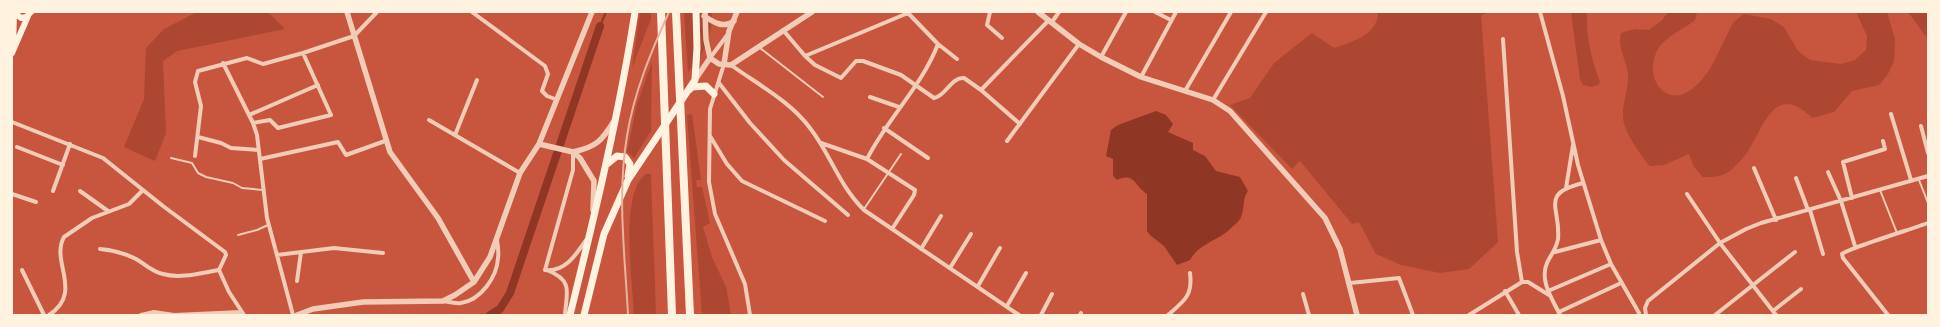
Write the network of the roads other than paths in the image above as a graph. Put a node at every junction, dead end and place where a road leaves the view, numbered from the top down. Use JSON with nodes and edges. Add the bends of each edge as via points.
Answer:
{"nodes":[{"id":1,"x":347,"y":12,"type":"edge"},
{"id":2,"x":377,"y":12,"type":"edge"},
{"id":3,"x":472,"y":12,"type":"edge"},
{"id":4,"x":592,"y":12,"type":"edge"},
{"id":5,"x":635,"y":12,"type":"edge"},
{"id":6,"x":661,"y":12,"type":"edge"},
{"id":7,"x":676,"y":12,"type":"edge"},
{"id":8,"x":696,"y":12,"type":"edge"},
{"id":9,"x":736,"y":12,"type":"edge"},
{"id":10,"x":812,"y":12,"type":"edge"},
{"id":11,"x":990,"y":12,"type":"edge"},
{"id":12,"x":1038,"y":12,"type":"edge"},
{"id":13,"x":1059,"y":12,"type":"edge"},
{"id":14,"x":1126,"y":12,"type":"edge"},
{"id":15,"x":1155,"y":12,"type":"edge"},
{"id":16,"x":1176,"y":12,"type":"edge"},
{"id":17,"x":1231,"y":12,"type":"edge"},
{"id":18,"x":1266,"y":12,"type":"edge"},
{"id":19,"x":1540,"y":12,"type":"edge"},
{"id":20,"x":14,"y":13,"type":"edge"},
{"id":21,"x":29,"y":14,"type":"edge"},
{"id":22,"x":704,"y":14,"type":"edge"},
{"id":23,"x":1171,"y":20,"type":"junction"},
{"id":24,"x":734,"y":21,"type":"junction"},
{"id":25,"x":1051,"y":21,"type":"junction"},
{"id":26,"x":783,"y":30,"type":"junction"},
{"id":27,"x":729,"y":32,"type":"junction"},
{"id":28,"x":354,"y":36,"type":"junction"},
{"id":29,"x":1002,"y":38,"type":"dead end"},
{"id":30,"x":1503,"y":39,"type":"dead end"},
{"id":31,"x":938,"y":44,"type":"junction"},
{"id":32,"x":1078,"y":44,"type":"junction"},
{"id":33,"x":757,"y":46,"type":"junction"},
{"id":34,"x":12,"y":50,"type":"edge"},
{"id":35,"x":303,"y":53,"type":"junction"},
{"id":36,"x":805,"y":56,"type":"junction"},
{"id":37,"x":1100,"y":57,"type":"junction"},
{"id":38,"x":710,"y":58,"type":"junction"},
{"id":39,"x":957,"y":59,"type":"dead end"},
{"id":40,"x":223,"y":63,"type":"junction"},
{"id":41,"x":724,"y":64,"type":"junction"},
{"id":42,"x":730,"y":65,"type":"junction"},
{"id":43,"x":1141,"y":77,"type":"junction"},
{"id":44,"x":477,"y":80,"type":"dead end"},
{"id":45,"x":695,"y":80,"type":"junction"},
{"id":46,"x":719,"y":83,"type":"junction"},
{"id":47,"x":318,"y":84,"type":"junction"},
{"id":48,"x":916,"y":85,"type":"junction"},
{"id":49,"x":981,"y":90,"type":"junction"},
{"id":50,"x":1185,"y":91,"type":"junction"},
{"id":51,"x":686,"y":93,"type":"junction"},
{"id":52,"x":714,"y":94,"type":"junction"},
{"id":53,"x":823,"y":97,"type":"dead end"},
{"id":54,"x":870,"y":98,"type":"dead end"},
{"id":55,"x":555,"y":99,"type":"junction"},
{"id":56,"x":1213,"y":100,"type":"junction"},
{"id":57,"x":899,"y":107,"type":"junction"},
{"id":58,"x":1891,"y":114,"type":"dead end"},
{"id":59,"x":248,"y":115,"type":"junction"},
{"id":60,"x":616,"y":117,"type":"junction"},
{"id":61,"x":429,"y":120,"type":"dead end"},
{"id":62,"x":12,"y":122,"type":"edge"},
{"id":63,"x":254,"y":123,"type":"junction"},
{"id":64,"x":1020,"y":124,"type":"junction"},
{"id":65,"x":1921,"y":126,"type":"dead end"},
{"id":66,"x":884,"y":128,"type":"junction"},
{"id":67,"x":455,"y":135,"type":"junction"},
{"id":68,"x":710,"y":136,"type":"junction"},
{"id":69,"x":198,"y":137,"type":"junction"},
{"id":70,"x":385,"y":141,"type":"junction"},
{"id":71,"x":1007,"y":141,"type":"dead end"},
{"id":72,"x":1883,"y":141,"type":"dead end"},
{"id":73,"x":821,"y":143,"type":"junction"},
{"id":74,"x":1573,"y":143,"type":"junction"},
{"id":75,"x":70,"y":144,"type":"junction"},
{"id":76,"x":539,"y":144,"type":"junction"},
{"id":77,"x":17,"y":147,"type":"dead end"},
{"id":78,"x":259,"y":150,"type":"junction"},
{"id":79,"x":573,"y":152,"type":"junction"},
{"id":80,"x":1928,"y":153,"type":"edge"},
{"id":81,"x":901,"y":154,"type":"dead end"},
{"id":82,"x":196,"y":156,"type":"dead end"},
{"id":83,"x":171,"y":158,"type":"dead end"},
{"id":84,"x":260,"y":158,"type":"junction"},
{"id":85,"x":928,"y":158,"type":"dead end"},
{"id":86,"x":867,"y":159,"type":"junction"},
{"id":87,"x":63,"y":164,"type":"junction"},
{"id":88,"x":607,"y":164,"type":"junction"},
{"id":89,"x":1754,"y":168,"type":"dead end"},
{"id":90,"x":889,"y":172,"type":"junction"},
{"id":91,"x":1828,"y":172,"type":"dead end"},
{"id":92,"x":520,"y":173,"type":"junction"},
{"id":93,"x":1928,"y":176,"type":"edge"},
{"id":94,"x":1796,"y":178,"type":"dead end"},
{"id":95,"x":1918,"y":178,"type":"junction"},
{"id":96,"x":628,"y":180,"type":"junction"},
{"id":97,"x":1911,"y":180,"type":"junction"},
{"id":98,"x":1583,"y":183,"type":"junction"},
{"id":99,"x":1566,"y":188,"type":"junction"},
{"id":100,"x":143,"y":190,"type":"junction"},
{"id":101,"x":264,"y":190,"type":"junction"},
{"id":102,"x":1880,"y":190,"type":"junction"},
{"id":103,"x":53,"y":191,"type":"dead end"},
{"id":104,"x":80,"y":191,"type":"dead end"},
{"id":105,"x":12,"y":194,"type":"edge"},
{"id":106,"x":1687,"y":194,"type":"dead end"},
{"id":107,"x":1852,"y":198,"type":"junction"},
{"id":108,"x":1841,"y":201,"type":"junction"},
{"id":109,"x":36,"y":202,"type":"dead end"},
{"id":110,"x":1928,"y":203,"type":"edge"},
{"id":111,"x":864,"y":210,"type":"junction"},
{"id":112,"x":1809,"y":210,"type":"junction"},
{"id":113,"x":108,"y":211,"type":"junction"},
{"id":114,"x":848,"y":215,"type":"dead end"},
{"id":115,"x":941,"y":216,"type":"dead end"},
{"id":116,"x":593,"y":220,"type":"junction"},
{"id":117,"x":1776,"y":220,"type":"junction"},
{"id":118,"x":825,"y":221,"type":"dead end"},
{"id":119,"x":1928,"y":223,"type":"edge"},
{"id":120,"x":269,"y":224,"type":"junction"},
{"id":121,"x":892,"y":229,"type":"junction"},
{"id":122,"x":971,"y":234,"type":"dead end"},
{"id":123,"x":1898,"y":234,"type":"junction"},
{"id":124,"x":238,"y":235,"type":"dead end"},
{"id":125,"x":589,"y":236,"type":"junction"},
{"id":126,"x":497,"y":237,"type":"junction"},
{"id":127,"x":1601,"y":240,"type":"junction"},
{"id":128,"x":1720,"y":243,"type":"junction"},
{"id":129,"x":1855,"y":246,"type":"junction"},
{"id":130,"x":1000,"y":248,"type":"dead end"},
{"id":131,"x":100,"y":249,"type":"dead end"},
{"id":132,"x":921,"y":249,"type":"junction"},
{"id":133,"x":301,"y":252,"type":"junction"},
{"id":134,"x":1555,"y":252,"type":"junction"},
{"id":135,"x":1796,"y":252,"type":"dead end"},
{"id":136,"x":383,"y":253,"type":"dead end"},
{"id":137,"x":1823,"y":254,"type":"dead end"},
{"id":138,"x":277,"y":255,"type":"junction"},
{"id":139,"x":1611,"y":264,"type":"junction"},
{"id":140,"x":950,"y":268,"type":"junction"},
{"id":141,"x":22,"y":270,"type":"dead end"},
{"id":142,"x":219,"y":270,"type":"junction"},
{"id":143,"x":545,"y":270,"type":"junction"},
{"id":144,"x":1026,"y":273,"type":"dead end"},
{"id":145,"x":1190,"y":273,"type":"dead end"},
{"id":146,"x":298,"y":281,"type":"dead end"},
{"id":147,"x":474,"y":282,"type":"junction"},
{"id":148,"x":1522,"y":282,"type":"junction"},
{"id":149,"x":1620,"y":282,"type":"junction"},
{"id":150,"x":1350,"y":283,"type":"junction"},
{"id":151,"x":1752,"y":285,"type":"junction"},
{"id":152,"x":978,"y":286,"type":"junction"},
{"id":153,"x":1801,"y":289,"type":"dead end"},
{"id":154,"x":1505,"y":291,"type":"junction"},
{"id":155,"x":1548,"y":293,"type":"junction"},
{"id":156,"x":1052,"y":294,"type":"dead end"},
{"id":157,"x":1303,"y":294,"type":"dead end"},
{"id":158,"x":443,"y":301,"type":"junction"},
{"id":159,"x":1007,"y":306,"type":"junction"},
{"id":160,"x":1645,"y":308,"type":"junction"},
{"id":161,"x":1559,"y":313,"type":"edge"},
{"id":162,"x":1775,"y":313,"type":"edge"},
{"id":163,"x":154,"y":314,"type":"edge"},
{"id":164,"x":242,"y":314,"type":"edge"},
{"id":165,"x":1637,"y":314,"type":"edge"},
{"id":166,"x":44,"y":315,"type":"edge"},
{"id":167,"x":49,"y":315,"type":"edge"},
{"id":168,"x":140,"y":315,"type":"edge"},
{"id":169,"x":293,"y":315,"type":"edge"},
{"id":170,"x":297,"y":315,"type":"edge"},
{"id":171,"x":565,"y":315,"type":"edge"},
{"id":172,"x":570,"y":315,"type":"edge"},
{"id":173,"x":584,"y":315,"type":"edge"},
{"id":174,"x":672,"y":315,"type":"edge"},
{"id":175,"x":690,"y":315,"type":"edge"},
{"id":176,"x":750,"y":315,"type":"edge"},
{"id":177,"x":1019,"y":315,"type":"edge"},
{"id":178,"x":1041,"y":315,"type":"edge"},
{"id":179,"x":1168,"y":315,"type":"edge"},
{"id":180,"x":1309,"y":315,"type":"edge"},
{"id":181,"x":1357,"y":315,"type":"edge"},
{"id":182,"x":1413,"y":315,"type":"edge"},
{"id":183,"x":1469,"y":315,"type":"edge"},
{"id":184,"x":1519,"y":315,"type":"edge"},
{"id":185,"x":1646,"y":315,"type":"edge"},
{"id":186,"x":1715,"y":315,"type":"edge"},
{"id":187,"x":1888,"y":315,"type":"edge"}],
"edges":[{"from":1,"to":28,"type":"street"},
{"from":2,"to":28,"type":"street"},
{"from":3,"to":55,"type":"street","via":[[545,66],[548,74],[542,92]]},
{"from":4,"to":55,"type":"street"},
{"from":5,"to":60,"type":"main road"},
{"from":6,"to":174,"type":"highway"},
{"from":7,"to":175,"type":"highway"},
{"from":8,"to":45,"type":"main road"},
{"from":9,"to":24,"type":"street"},
{"from":10,"to":26,"type":"street"},
{"from":11,"to":29,"type":"street","via":[[987,25]]},
{"from":12,"to":25,"type":"street"},
{"from":13,"to":25,"type":"street"},
{"from":14,"to":37,"type":"street"},
{"from":15,"to":23,"type":"street"},
{"from":16,"to":23,"type":"street"},
{"from":17,"to":50,"type":"street"},
{"from":18,"to":56,"type":"street"},
{"from":19,"to":74,"type":"street"},
{"from":20,"to":21,"type":"main road","via":[[21,18]]},
{"from":20,"to":34,"type":"main road"},
{"from":21,"to":34,"type":"main road"},
{"from":22,"to":24,"type":"street","via":[[714,23],[722,25]]},
{"from":22,"to":38,"type":"street"},
{"from":23,"to":43,"type":"street"},
{"from":24,"to":27,"type":"street"},
{"from":25,"to":32,"type":"street"},
{"from":25,"to":49,"type":"street"},
{"from":26,"to":33,"type":"street"},
{"from":26,"to":36,"type":"street"},
{"from":27,"to":38,"type":"street"},
{"from":27,"to":41,"type":"street"},
{"from":28,"to":35,"type":"street"},
{"from":28,"to":70,"type":"street"},
{"from":30,"to":148,"type":"street","via":[[1517,252]]},
{"from":31,"to":36,"type":"street","via":[[908,13]]},
{"from":31,"to":39,"type":"street"},
{"from":31,"to":48,"type":"street","via":[[932,60]]},
{"from":32,"to":37,"type":"street"},
{"from":32,"to":64,"type":"street"},
{"from":33,"to":42,"type":"street"},
{"from":33,"to":53,"type":"lane"},
{"from":35,"to":40,"type":"street","via":[[263,64],[247,58]]},
{"from":35,"to":47,"type":"street"},
{"from":36,"to":48,"type":"street","via":[[815,65],[841,78],[853,64],[860,61],[901,75]]},
{"from":37,"to":43,"type":"street"},
{"from":38,"to":41,"type":"street"},
{"from":38,"to":45,"type":"street"},
{"from":40,"to":59,"type":"street"},
{"from":40,"to":69,"type":"street","via":[[198,71],[194,82],[201,106]]},
{"from":41,"to":42,"type":"street"},
{"from":41,"to":46,"type":"street"},
{"from":42,"to":73,"type":"street","via":[[783,102],[798,115]]},
{"from":43,"to":50,"type":"street"},
{"from":44,"to":67,"type":"street"},
{"from":45,"to":51,"type":"main road"},
{"from":46,"to":52,"type":"street"},
{"from":46,"to":114,"type":"street","via":[[750,123],[784,160]]},
{"from":47,"to":59,"type":"street"},
{"from":47,"to":63,"type":"street","via":[[332,115],[278,128],[270,120]]},
{"from":48,"to":49,"type":"street","via":[[935,98],[961,78]]},
{"from":48,"to":57,"type":"street"},
{"from":49,"to":64,"type":"street"},
{"from":50,"to":56,"type":"street"},
{"from":51,"to":52,"type":"main road","via":[[692,86],[699,85],[706,86]]},
{"from":51,"to":96,"type":"main road"},
{"from":52,"to":68,"type":"street","via":[[710,109]]},
{"from":54,"to":57,"type":"street"},
{"from":55,"to":76,"type":"street"},
{"from":56,"to":150,"type":"street","via":[[1226,108],[1325,218],[1340,249]]},
{"from":57,"to":66,"type":"street"},
{"from":58,"to":97,"type":"street"},
{"from":59,"to":63,"type":"street"},
{"from":60,"to":79,"type":"street","via":[[606,135],[594,146]]},
{"from":60,"to":88,"type":"main road"},
{"from":61,"to":67,"type":"street"},
{"from":62,"to":75,"type":"street"},
{"from":63,"to":78,"type":"street"},
{"from":64,"to":71,"type":"street"},
{"from":65,"to":80,"type":"street"},
{"from":66,"to":85,"type":"street"},
{"from":66,"to":86,"type":"street"},
{"from":67,"to":92,"type":"street"},
{"from":68,"to":118,"type":"street","via":[[717,150],[742,181]]},
{"from":68,"to":176,"type":"street","via":[[709,182],[713,206],[740,268]]},
{"from":69,"to":78,"type":"street","via":[[231,148]]},
{"from":69,"to":82,"type":"street"},
{"from":70,"to":84,"type":"street","via":[[346,155],[338,142]]},
{"from":70,"to":147,"type":"street","via":[[395,162],[438,218]]},
{"from":72,"to":107,"type":"street","via":[[1885,149],[1843,162]]},
{"from":73,"to":86,"type":"street"},
{"from":73,"to":111,"type":"street","via":[[846,191]]},
{"from":74,"to":98,"type":"street"},
{"from":74,"to":99,"type":"street"},
{"from":75,"to":87,"type":"street"},
{"from":75,"to":100,"type":"street","via":[[103,158]]},
{"from":76,"to":79,"type":"street"},
{"from":76,"to":92,"type":"street"},
{"from":77,"to":87,"type":"street"},
{"from":78,"to":84,"type":"street"},
{"from":79,"to":116,"type":"street","via":[[585,164],[594,181]]},
{"from":79,"to":143,"type":"street","via":[[573,170]]},
{"from":81,"to":90,"type":"lane"},
{"from":83,"to":101,"type":"lane","via":[[192,163],[198,173],[206,178],[233,183],[242,188]]},
{"from":84,"to":101,"type":"street"},
{"from":86,"to":90,"type":"street"},
{"from":87,"to":103,"type":"street"},
{"from":88,"to":96,"type":"main road","via":[[617,156],[628,160]]},
{"from":88,"to":116,"type":"main road"},
{"from":89,"to":117,"type":"street"},
{"from":90,"to":111,"type":"lane"},
{"from":90,"to":121,"type":"street","via":[[915,191]]},
{"from":91,"to":108,"type":"street"},
{"from":92,"to":126,"type":"street"},
{"from":93,"to":95,"type":"street"},
{"from":94,"to":112,"type":"street"},
{"from":95,"to":97,"type":"street"},
{"from":95,"to":110,"type":"lane"},
{"from":96,"to":173,"type":"main road","via":[[604,234]]},
{"from":97,"to":102,"type":"street"},
{"from":98,"to":99,"type":"street"},
{"from":98,"to":127,"type":"street"},
{"from":99,"to":134,"type":"street","via":[[1557,195],[1555,202],[1558,233]]},
{"from":100,"to":113,"type":"street","via":[[129,204]]},
{"from":100,"to":142,"type":"street","via":[[226,254]]},
{"from":101,"to":120,"type":"street"},
{"from":102,"to":107,"type":"street"},
{"from":102,"to":123,"type":"lane"},
{"from":104,"to":113,"type":"street"},
{"from":105,"to":109,"type":"street"},
{"from":106,"to":128,"type":"street"},
{"from":107,"to":108,"type":"street"},
{"from":108,"to":112,"type":"street"},
{"from":108,"to":129,"type":"street"},
{"from":111,"to":121,"type":"street"},
{"from":112,"to":117,"type":"street"},
{"from":112,"to":137,"type":"street"},
{"from":113,"to":167,"type":"street","via":[[92,218],[64,237],[61,248],[65,294],[60,307]]},
{"from":115,"to":132,"type":"street"},
{"from":116,"to":125,"type":"main road"},
{"from":117,"to":128,"type":"street","via":[[1746,229]]},
{"from":119,"to":123,"type":"street"},
{"from":120,"to":124,"type":"lane"},
{"from":120,"to":138,"type":"street"},
{"from":121,"to":132,"type":"street"},
{"from":122,"to":140,"type":"street"},
{"from":123,"to":129,"type":"street"},
{"from":125,"to":143,"type":"street","via":[[577,254],[567,263],[558,269]]},
{"from":125,"to":172,"type":"main road"},
{"from":126,"to":147,"type":"street","via":[[490,257]]},
{"from":126,"to":158,"type":"street","via":[[498,259],[493,277],[483,291],[472,300],[460,304]]},
{"from":127,"to":134,"type":"street"},
{"from":127,"to":139,"type":"street"},
{"from":128,"to":151,"type":"street"},
{"from":128,"to":160,"type":"street","via":[[1654,296]]},
{"from":129,"to":187,"type":"street","via":[[1843,252],[1843,258]]},
{"from":130,"to":152,"type":"street"},
{"from":131,"to":142,"type":"street","via":[[114,250],[152,270],[168,275]]},
{"from":132,"to":140,"type":"street"},
{"from":133,"to":136,"type":"street","via":[[334,248]]},
{"from":133,"to":138,"type":"street"},
{"from":133,"to":146,"type":"street"},
{"from":134,"to":155,"type":"street","via":[[1545,267]]},
{"from":135,"to":151,"type":"street"},
{"from":138,"to":169,"type":"street"},
{"from":139,"to":149,"type":"street"},
{"from":139,"to":155,"type":"street"},
{"from":140,"to":152,"type":"street"},
{"from":141,"to":166,"type":"street"},
{"from":142,"to":164,"type":"street"},
{"from":143,"to":171,"type":"street","via":[[558,275],[566,286],[568,294]]},
{"from":144,"to":159,"type":"street"},
{"from":145,"to":179,"type":"street","via":[[1188,296]]},
{"from":147,"to":158,"type":"street"},
{"from":148,"to":154,"type":"street"},
{"from":148,"to":155,"type":"street","via":[[1528,282]]},
{"from":149,"to":161,"type":"street"},
{"from":149,"to":165,"type":"street"},
{"from":150,"to":181,"type":"street"},
{"from":150,"to":182,"type":"street","via":[[1399,278]]},
{"from":151,"to":162,"type":"street"},
{"from":151,"to":186,"type":"street"},
{"from":152,"to":159,"type":"street"},
{"from":153,"to":162,"type":"street"},
{"from":154,"to":183,"type":"street"},
{"from":154,"to":184,"type":"street"},
{"from":155,"to":161,"type":"street"},
{"from":156,"to":178,"type":"street"},
{"from":157,"to":180,"type":"street"},
{"from":158,"to":170,"type":"street","via":[[363,302],[313,309]]},
{"from":159,"to":177,"type":"street"},
{"from":160,"to":165,"type":"street"},
{"from":160,"to":185,"type":"street"},
{"from":163,"to":164,"type":"street"},
{"from":163,"to":168,"type":"street"}]}
